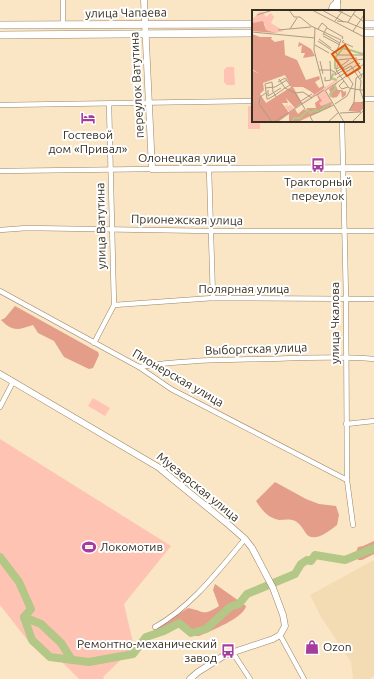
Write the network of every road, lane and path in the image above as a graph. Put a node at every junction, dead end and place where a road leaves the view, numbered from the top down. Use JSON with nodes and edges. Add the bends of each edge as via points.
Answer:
{"nodes":[{"id":1,"x":63,"y":0,"type":"edge"},
{"id":2,"x":144,"y":0,"type":"edge"},
{"id":3,"x":337,"y":1,"type":"edge"},
{"id":4,"x":331,"y":10,"type":"edge"},
{"id":5,"x":145,"y":24,"type":"junction"},
{"id":6,"x":252,"y":24,"type":"edge"},
{"id":7,"x":63,"y":25,"type":"junction"},
{"id":8,"x":0,"y":26,"type":"edge"},
{"id":9,"x":145,"y":33,"type":"junction"},
{"id":10,"x":0,"y":34,"type":"edge"},
{"id":11,"x":252,"y":34,"type":"edge"},
{"id":12,"x":252,"y":101,"type":"edge"},
{"id":13,"x":109,"y":104,"type":"junction"},
{"id":14,"x":148,"y":104,"type":"junction"},
{"id":15,"x":0,"y":106,"type":"edge"},
{"id":16,"x":342,"y":122,"type":"edge"},
{"id":17,"x":344,"y":168,"type":"junction"},
{"id":18,"x":374,"y":168,"type":"edge"},
{"id":19,"x":152,"y":169,"type":"junction"},
{"id":20,"x":209,"y":169,"type":"junction"},
{"id":21,"x":110,"y":170,"type":"junction"},
{"id":22,"x":0,"y":171,"type":"edge"},
{"id":23,"x":0,"y":230,"type":"edge"},
{"id":24,"x":112,"y":230,"type":"junction"},
{"id":25,"x":211,"y":231,"type":"junction"},
{"id":26,"x":344,"y":231,"type":"junction"},
{"id":27,"x":374,"y":231,"type":"edge"},
{"id":28,"x":0,"y":291,"type":"edge"},
{"id":29,"x":213,"y":298,"type":"junction"},
{"id":30,"x":346,"y":298,"type":"junction"},
{"id":31,"x":374,"y":299,"type":"edge"},
{"id":32,"x":114,"y":305,"type":"junction"},
{"id":33,"x":94,"y":343,"type":"junction"},
{"id":34,"x":346,"y":357,"type":"junction"},
{"id":35,"x":374,"y":359,"type":"edge"},
{"id":36,"x":139,"y":367,"type":"junction"},
{"id":37,"x":0,"y":374,"type":"edge"},
{"id":38,"x":13,"y":382,"type":"junction"},
{"id":39,"x":0,"y":407,"type":"edge"},
{"id":40,"x":374,"y":421,"type":"edge"},
{"id":41,"x":346,"y":424,"type":"junction"},
{"id":42,"x":346,"y":480,"type":"junction"},
{"id":43,"x":354,"y":525,"type":"dead end"},
{"id":44,"x":245,"y":539,"type":"junction"},
{"id":45,"x":155,"y":627,"type":"dead end"},
{"id":46,"x":280,"y":635,"type":"junction"},
{"id":47,"x":233,"y":653,"type":"junction"},
{"id":48,"x":190,"y":679,"type":"edge"},
{"id":49,"x":250,"y":679,"type":"edge"},
{"id":50,"x":304,"y":679,"type":"edge"}],
"edges":[{"from":1,"to":7,"type":"street"},
{"from":2,"to":5,"type":"main road"},
{"from":3,"to":4,"type":"main road"},
{"from":5,"to":6,"type":"main road","name":"улица Чапаева"},
{"from":5,"to":7,"type":"main road","name":"улица Чапаева"},
{"from":5,"to":9,"type":"main road","name":"переулок Ватутина"},
{"from":7,"to":8,"type":"main road","name":"улица Чапаева"},
{"from":9,"to":10,"type":"main road","name":"улица Чапаева"},
{"from":9,"to":11,"type":"main road","name":"улица Чапаева"},
{"from":9,"to":14,"type":"main road","name":"переулок Ватутина"},
{"from":12,"to":14,"type":"street"},
{"from":13,"to":14,"type":"street"},
{"from":13,"to":15,"type":"street"},
{"from":13,"to":21,"type":"street","name":"улица Ватутина"},
{"from":14,"to":19,"type":"main road","name":"переулок Ватутина"},
{"from":16,"to":17,"type":"street","name":"улица Чкалова"},
{"from":17,"to":18,"type":"main road","name":"Олонецкая улица"},
{"from":17,"to":20,"type":"main road","name":"Олонецкая улица"},
{"from":17,"to":26,"type":"street","name":"улица Чкалова"},
{"from":19,"to":20,"type":"main road","name":"Олонецкая улица"},
{"from":19,"to":21,"type":"street","name":"Олонецкая улица"},
{"from":20,"to":25,"type":"street"},
{"from":21,"to":22,"type":"street","name":"Олонецкая улица"},
{"from":21,"to":24,"type":"street","name":"улица Ватутина"},
{"from":23,"to":24,"type":"street","name":"Прионежская улица"},
{"from":24,"to":25,"type":"street","name":"Прионежская улица"},
{"from":24,"to":32,"type":"street","name":"улица Ватутина"},
{"from":25,"to":26,"type":"street","name":"Прионежская улица"},
{"from":25,"to":29,"type":"street"},
{"from":26,"to":27,"type":"street","name":"Прионежская улица"},
{"from":26,"to":30,"type":"street","name":"улица Чкалова"},
{"from":28,"to":33,"type":"street","name":"Пионерская улица"},
{"from":29,"to":30,"type":"street","name":"Полярная улица"},
{"from":29,"to":32,"type":"street","name":"Полярная улица"},
{"from":30,"to":31,"type":"street","name":"Полярная улица"},
{"from":30,"to":34,"type":"street","name":"улица Чкалова"},
{"from":32,"to":33,"type":"street","name":"улица Ватутина"},
{"from":33,"to":36,"type":"street","name":"Пионерская улица"},
{"from":34,"to":35,"type":"street","name":"Выборгская улица"},
{"from":34,"to":36,"type":"street","name":"Выборгская улица","via":[[221,360]]},
{"from":34,"to":41,"type":"street","name":"улица Чкалова"},
{"from":36,"to":42,"type":"street","name":"Пионерская улица","via":[[171,389]]},
{"from":37,"to":38,"type":"main road","name":"Муезерская улица"},
{"from":38,"to":39,"type":"street"},
{"from":38,"to":44,"type":"main road","name":"Муезерская улица","via":[[158,467]]},
{"from":40,"to":41,"type":"street"},
{"from":41,"to":42,"type":"street","name":"улица Чкалова"},
{"from":42,"to":43,"type":"street","name":"улица Чкалова"},
{"from":44,"to":45,"type":"street","via":[[192,599]]},
{"from":44,"to":46,"type":"main road","name":"Муезерская улица","via":[[273,588],[284,620]]},
{"from":46,"to":47,"type":"main road"},
{"from":46,"to":50,"type":"street"},
{"from":47,"to":48,"type":"main road","via":[[210,664]]},
{"from":47,"to":49,"type":"street"}]}
